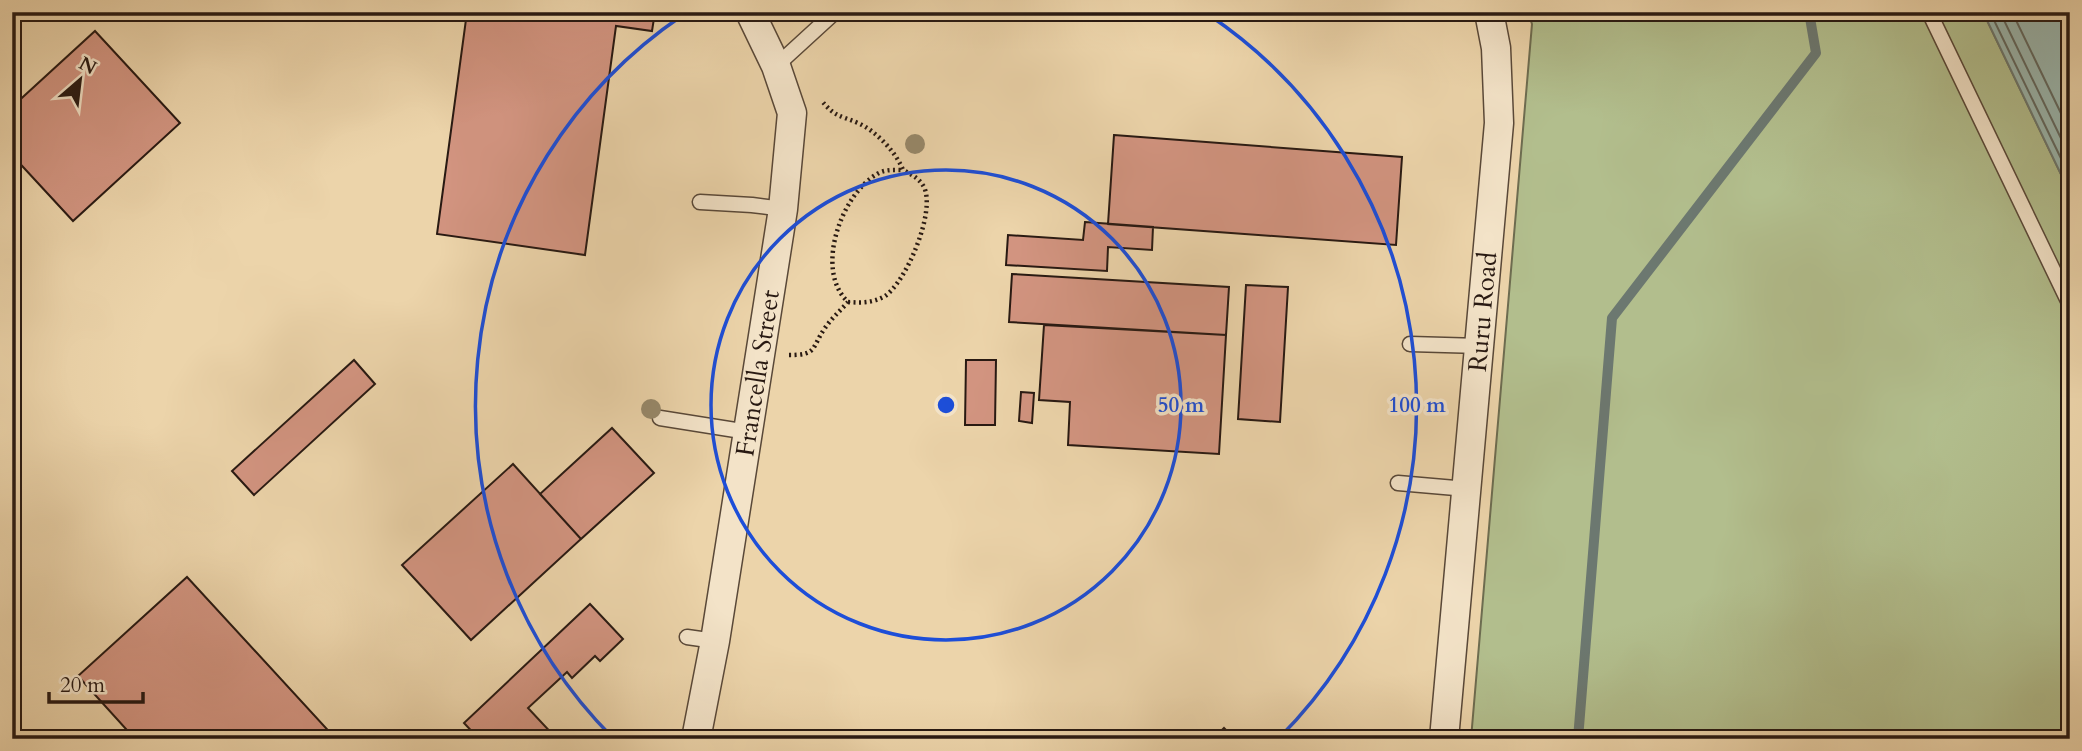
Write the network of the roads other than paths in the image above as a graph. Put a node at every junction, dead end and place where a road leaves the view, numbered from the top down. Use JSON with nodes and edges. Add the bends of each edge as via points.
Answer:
{"nodes":[{"id":1,"x":750,"y":12,"type":"edge"},
{"id":2,"x":835,"y":12,"type":"edge"},
{"id":3,"x":1489,"y":12,"type":"edge"},
{"id":4,"x":1929,"y":12,"type":"edge"},
{"id":5,"x":781,"y":79,"type":"junction"},
{"id":6,"x":700,"y":202,"type":"dead end"},
{"id":7,"x":783,"y":209,"type":"junction"},
{"id":8,"x":2070,"y":305,"type":"edge"},
{"id":9,"x":1410,"y":344,"type":"dead end"},
{"id":10,"x":1480,"y":346,"type":"junction"},
{"id":11,"x":660,"y":418,"type":"dead end"},
{"id":12,"x":748,"y":432,"type":"junction"},
{"id":13,"x":1398,"y":483,"type":"dead end"},
{"id":14,"x":1467,"y":489,"type":"junction"},
{"id":15,"x":687,"y":637,"type":"dead end"},
{"id":16,"x":715,"y":641,"type":"junction"},
{"id":17,"x":696,"y":739,"type":"edge"},
{"id":18,"x":1444,"y":739,"type":"edge"}],
"edges":[{"from":1,"to":5,"type":"street","name":"Francella Street"},
{"from":2,"to":5,"type":"lane"},
{"from":3,"to":10,"type":"street","name":"Ruru Road","via":[[1496,48],[1499,123]]},
{"from":4,"to":8,"type":"lane"},
{"from":5,"to":7,"type":"street","name":"Francella Street","via":[[792,113]]},
{"from":6,"to":7,"type":"lane"},
{"from":7,"to":12,"type":"street","name":"Francella Street"},
{"from":9,"to":10,"type":"lane"},
{"from":10,"to":14,"type":"street","name":"Ruru Road"},
{"from":11,"to":12,"type":"lane"},
{"from":12,"to":16,"type":"street","name":"Francella Street"},
{"from":13,"to":14,"type":"lane"},
{"from":14,"to":18,"type":"street","name":"Ruru Road"},
{"from":15,"to":16,"type":"lane"},
{"from":16,"to":17,"type":"street","name":"Francella Street"}]}
